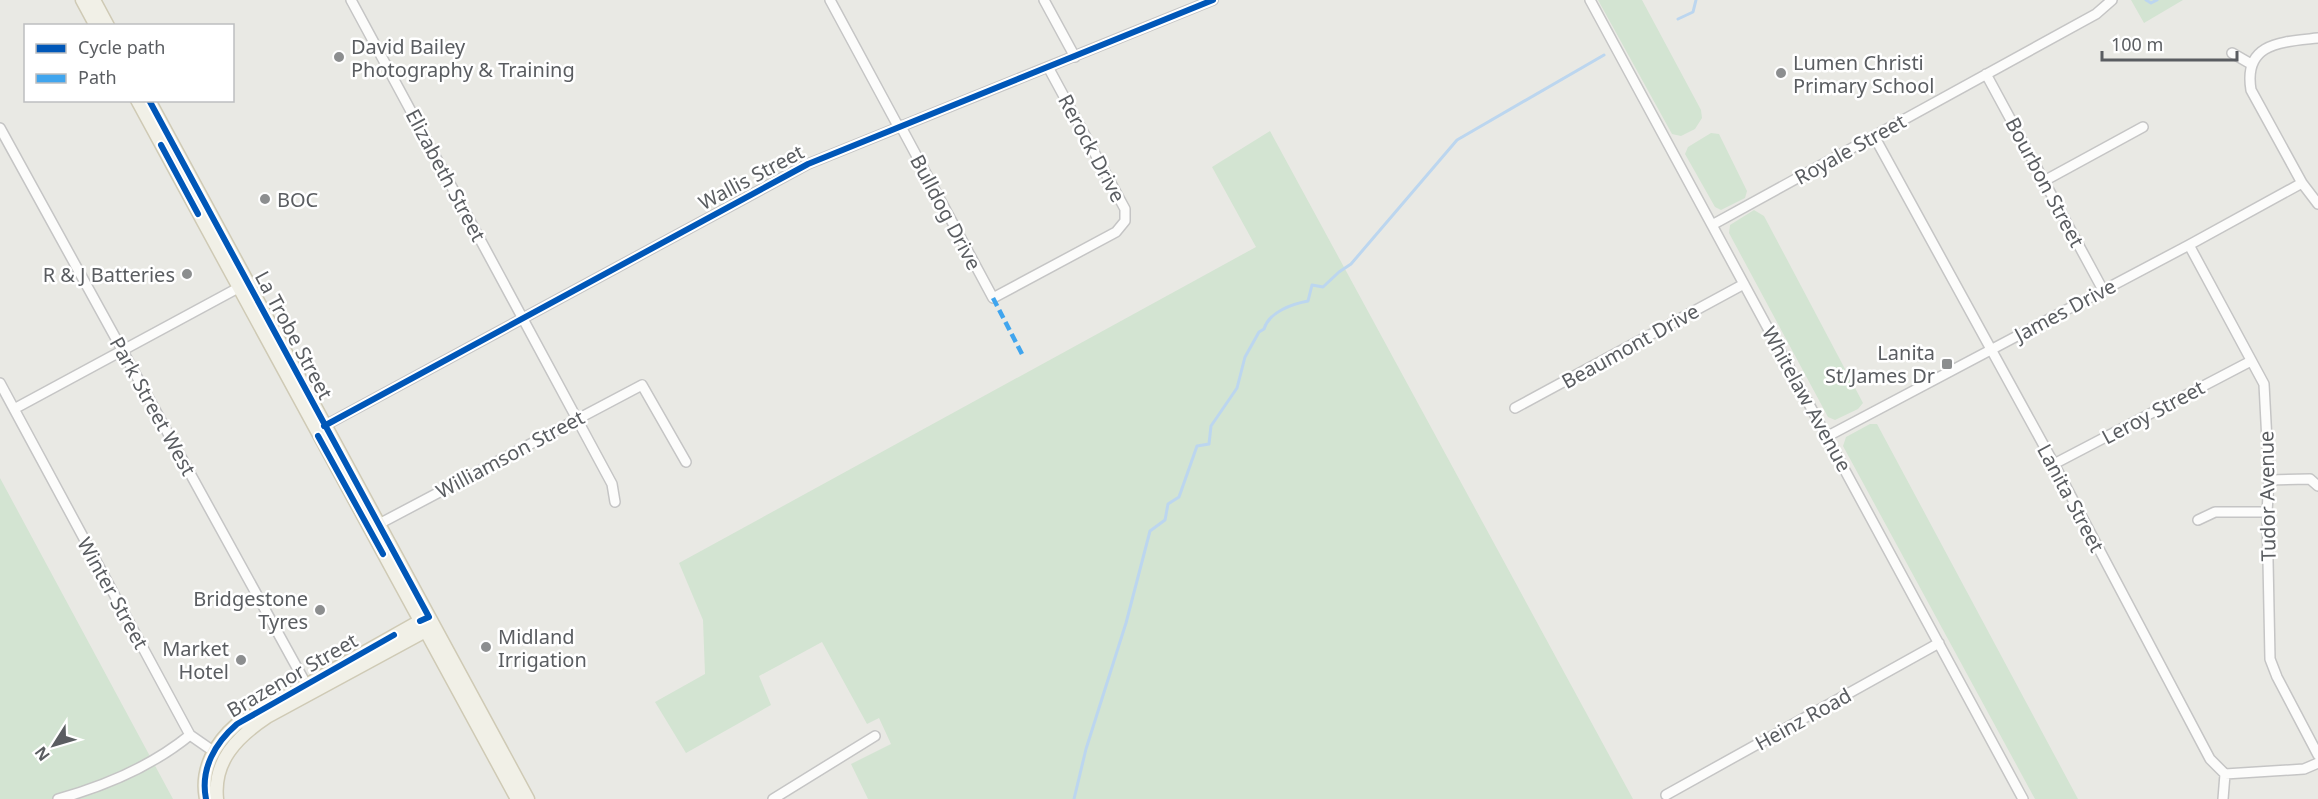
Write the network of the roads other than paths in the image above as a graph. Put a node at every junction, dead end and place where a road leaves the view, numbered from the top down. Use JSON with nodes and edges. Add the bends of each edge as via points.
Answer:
{"nodes":[{"id":1,"x":82,"y":0,"type":"edge"},
{"id":2,"x":94,"y":0,"type":"edge"},
{"id":3,"x":351,"y":0,"type":"edge"},
{"id":4,"x":830,"y":0,"type":"edge"},
{"id":5,"x":1044,"y":0,"type":"edge"},
{"id":6,"x":1213,"y":0,"type":"edge"},
{"id":7,"x":1590,"y":0,"type":"edge"},
{"id":8,"x":2112,"y":0,"type":"edge"},
{"id":9,"x":95,"y":24,"type":"edge"},
{"id":10,"x":107,"y":24,"type":"edge"},
{"id":11,"x":2318,"y":38,"type":"edge"},
{"id":12,"x":2232,"y":53,"type":"dead end"},
{"id":13,"x":1075,"y":57,"type":"junction"},
{"id":14,"x":2251,"y":64,"type":"junction"},
{"id":15,"x":1048,"y":67,"type":"junction"},
{"id":16,"x":1986,"y":74,"type":"junction"},
{"id":17,"x":138,"y":102,"type":"edge"},
{"id":18,"x":150,"y":102,"type":"edge"},
{"id":19,"x":899,"y":126,"type":"junction"},
{"id":20,"x":2143,"y":127,"type":"dead end"},
{"id":21,"x":0,"y":128,"type":"edge"},
{"id":22,"x":1874,"y":136,"type":"junction"},
{"id":23,"x":2044,"y":181,"type":"junction"},
{"id":24,"x":2302,"y":183,"type":"junction"},
{"id":25,"x":2318,"y":204,"type":"edge"},
{"id":26,"x":1712,"y":225,"type":"junction"},
{"id":27,"x":2189,"y":245,"type":"junction"},
{"id":28,"x":1744,"y":284,"type":"junction"},
{"id":29,"x":243,"y":285,"type":"junction"},
{"id":30,"x":2103,"y":290,"type":"junction"},
{"id":31,"x":993,"y":298,"type":"joint"},
{"id":32,"x":523,"y":319,"type":"junction"},
{"id":33,"x":1990,"y":349,"type":"junction"},
{"id":34,"x":122,"y":350,"type":"junction"},
{"id":35,"x":2251,"y":361,"type":"junction"},
{"id":36,"x":0,"y":383,"type":"edge"},
{"id":37,"x":1515,"y":408,"type":"dead end"},
{"id":38,"x":14,"y":409,"type":"junction"},
{"id":39,"x":576,"y":419,"type":"junction"},
{"id":40,"x":320,"y":429,"type":"junction"},
{"id":41,"x":1828,"y":436,"type":"junction"},
{"id":42,"x":686,"y":462,"type":"dead end"},
{"id":43,"x":2054,"y":464,"type":"junction"},
{"id":44,"x":2269,"y":480,"type":"junction"},
{"id":45,"x":2318,"y":486,"type":"edge"},
{"id":46,"x":615,"y":502,"type":"dead end"},
{"id":47,"x":2267,"y":512,"type":"junction"},
{"id":48,"x":2198,"y":520,"type":"dead end"},
{"id":49,"x":374,"y":527,"type":"junction"},
{"id":50,"x":427,"y":624,"type":"junction"},
{"id":51,"x":1939,"y":643,"type":"junction"},
{"id":52,"x":308,"y":689,"type":"junction"},
{"id":53,"x":190,"y":735,"type":"junction"},
{"id":54,"x":875,"y":736,"type":"dead end"},
{"id":55,"x":213,"y":752,"type":"junction"},
{"id":56,"x":2318,"y":754,"type":"edge"},
{"id":57,"x":225,"y":757,"type":"junction"},
{"id":58,"x":2318,"y":763,"type":"edge"},
{"id":59,"x":2225,"y":774,"type":"junction"},
{"id":60,"x":1666,"y":795,"type":"dead end"},
{"id":61,"x":58,"y":799,"type":"edge"},
{"id":62,"x":206,"y":799,"type":"edge"},
{"id":63,"x":217,"y":799,"type":"edge"},
{"id":64,"x":517,"y":799,"type":"edge"},
{"id":65,"x":528,"y":799,"type":"edge"},
{"id":66,"x":773,"y":799,"type":"edge"},
{"id":67,"x":2023,"y":799,"type":"edge"},
{"id":68,"x":2223,"y":799,"type":"edge"}],
"edges":[{"from":1,"to":9,"type":"main road"},
{"from":2,"to":10,"type":"main road"},
{"from":3,"to":32,"type":"street","name":"Elizabeth Street"},
{"from":4,"to":19,"type":"street","name":"Bulldog Drive"},
{"from":5,"to":13,"type":"street"},
{"from":6,"to":13,"type":"street","name":"Wallis Street"},
{"from":7,"to":26,"type":"street","name":"Whitelaw Avenue"},
{"from":8,"to":16,"type":"street","name":"Royale Street","via":[[2096,14]]},
{"from":11,"to":14,"type":"street","via":[[2271,45]]},
{"from":12,"to":14,"type":"street"},
{"from":13,"to":15,"type":"street","name":"Wallis Street"},
{"from":14,"to":24,"type":"street","via":[[2251,90]]},
{"from":15,"to":19,"type":"street","name":"Wallis Street"},
{"from":15,"to":31,"type":"street","name":"Rerock Drive","via":[[1125,209],[1125,221],[1116,232]]},
{"from":16,"to":22,"type":"street","name":"Royale Street"},
{"from":16,"to":23,"type":"street","name":"Bourbon Street"},
{"from":17,"to":29,"type":"main road","name":"La Trobe Street"},
{"from":18,"to":29,"type":"main road","name":"La Trobe Street"},
{"from":19,"to":31,"type":"street","name":"Bulldog Drive"},
{"from":19,"to":32,"type":"street","name":"Wallis Street","via":[[808,164]]},
{"from":20,"to":23,"type":"street"},
{"from":21,"to":34,"type":"street","name":"Park Street West"},
{"from":22,"to":26,"type":"street","name":"Royale Street"},
{"from":22,"to":33,"type":"street","name":"Lanita Street"},
{"from":23,"to":30,"type":"street","name":"Bourbon Street"},
{"from":24,"to":25,"type":"street"},
{"from":24,"to":27,"type":"street","name":"James Drive"},
{"from":26,"to":28,"type":"street","name":"Whitelaw Avenue"},
{"from":27,"to":30,"type":"street","name":"James Drive"},
{"from":27,"to":35,"type":"street","name":"Tudor Avenue"},
{"from":28,"to":37,"type":"street","name":"Beaumont Drive"},
{"from":28,"to":41,"type":"street","name":"Whitelaw Avenue"},
{"from":29,"to":34,"type":"street"},
{"from":29,"to":40,"type":"main road","name":"La Trobe Street"},
{"from":30,"to":33,"type":"street","name":"James Drive"},
{"from":32,"to":39,"type":"street","name":"Elizabeth Street"},
{"from":32,"to":40,"type":"street","name":"Wallis Street"},
{"from":33,"to":41,"type":"street","name":"James Drive"},
{"from":33,"to":43,"type":"street","name":"Lanita Street"},
{"from":34,"to":38,"type":"street"},
{"from":34,"to":52,"type":"street","name":"Park Street West"},
{"from":35,"to":43,"type":"street","name":"Leroy Street"},
{"from":35,"to":44,"type":"street","name":"Tudor Avenue","via":[[2264,384]]},
{"from":36,"to":38,"type":"street","name":"Winter Street"},
{"from":38,"to":53,"type":"street","name":"Winter Street"},
{"from":39,"to":42,"type":"street","name":"Williamson Street","via":[[642,385]]},
{"from":39,"to":46,"type":"street","name":"Elizabeth Street","via":[[612,484]]},
{"from":39,"to":49,"type":"street","name":"Williamson Street"},
{"from":40,"to":49,"type":"main road","name":"La Trobe Street"},
{"from":41,"to":51,"type":"street","name":"Whitelaw Avenue"},
{"from":43,"to":59,"type":"street","name":"Lanita Street","via":[[2210,759]]},
{"from":44,"to":45,"type":"street","via":[[2310,479]]},
{"from":44,"to":47,"type":"street","name":"Tudor Avenue"},
{"from":47,"to":48,"type":"street","via":[[2215,512]]},
{"from":47,"to":56,"type":"street","name":"Tudor Avenue","via":[[2270,659]]},
{"from":49,"to":50,"type":"main road","name":"La Trobe Street"},
{"from":50,"to":52,"type":"main road","name":"Brazenor Street"},
{"from":50,"to":64,"type":"main road","name":"La Trobe Street"},
{"from":50,"to":65,"type":"main road","name":"La Trobe Street"},
{"from":51,"to":60,"type":"street","name":"Heinz Road"},
{"from":51,"to":67,"type":"street","name":"Whitelaw Avenue"},
{"from":52,"to":55,"type":"main road","name":"Brazenor Street","via":[[243,719]]},
{"from":52,"to":57,"type":"main road","name":"Brazenor Street","via":[[254,726]]},
{"from":53,"to":55,"type":"street","name":"Winter Street"},
{"from":53,"to":61,"type":"street","via":[[143,767]]},
{"from":54,"to":66,"type":"street"},
{"from":55,"to":57,"type":"main road"},
{"from":55,"to":62,"type":"main road","via":[[206,777]]},
{"from":57,"to":63,"type":"main road","via":[[219,772]]},
{"from":58,"to":59,"type":"street","via":[[2304,769]]},
{"from":59,"to":68,"type":"street"}]}
